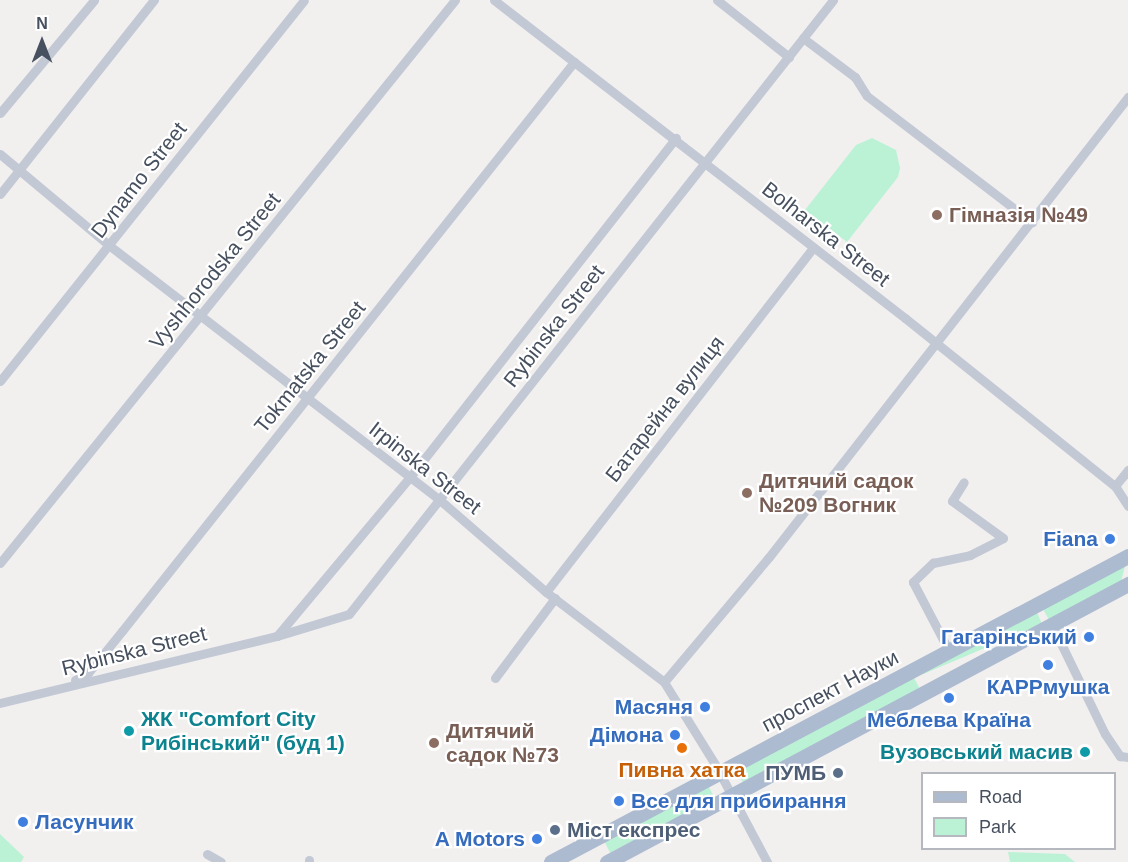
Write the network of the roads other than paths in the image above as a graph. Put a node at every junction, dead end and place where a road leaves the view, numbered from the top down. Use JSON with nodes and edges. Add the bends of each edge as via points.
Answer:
{"nodes":[{"id":1,"x":94,"y":0,"type":"edge"},
{"id":2,"x":154,"y":0,"type":"edge"},
{"id":3,"x":304,"y":0,"type":"edge"},
{"id":4,"x":455,"y":0,"type":"edge"},
{"id":5,"x":494,"y":0,"type":"edge"},
{"id":6,"x":717,"y":0,"type":"edge"},
{"id":7,"x":833,"y":0,"type":"edge"},
{"id":8,"x":803,"y":38,"type":"junction"},
{"id":9,"x":789,"y":57,"type":"junction"},
{"id":10,"x":574,"y":62,"type":"junction"},
{"id":11,"x":1128,"y":97,"type":"edge"},
{"id":12,"x":0,"y":113,"type":"edge"},
{"id":13,"x":676,"y":138,"type":"junction"},
{"id":14,"x":0,"y":154,"type":"edge"},
{"id":15,"x":705,"y":162,"type":"junction"},
{"id":16,"x":19,"y":170,"type":"junction"},
{"id":17,"x":0,"y":195,"type":"edge"},
{"id":18,"x":1032,"y":222,"type":"junction"},
{"id":19,"x":110,"y":246,"type":"junction"},
{"id":20,"x":813,"y":248,"type":"junction"},
{"id":21,"x":201,"y":317,"type":"junction"},
{"id":22,"x":936,"y":343,"type":"junction"},
{"id":23,"x":0,"y":381,"type":"edge"},
{"id":24,"x":308,"y":400,"type":"junction"},
{"id":25,"x":1128,"y":470,"type":"edge"},
{"id":26,"x":410,"y":477,"type":"junction"},
{"id":27,"x":964,"y":482,"type":"dead end"},
{"id":28,"x":1115,"y":486,"type":"junction"},
{"id":29,"x":441,"y":501,"type":"junction"},
{"id":30,"x":1128,"y":506,"type":"edge"},
{"id":31,"x":1128,"y":556,"type":"edge"},
{"id":32,"x":0,"y":562,"type":"edge"},
{"id":33,"x":1128,"y":584,"type":"edge"},
{"id":34,"x":546,"y":592,"type":"junction"},
{"id":35,"x":555,"y":598,"type":"junction"},
{"id":36,"x":1052,"y":625,"type":"junction"},
{"id":37,"x":277,"y":636,"type":"junction"},
{"id":38,"x":949,"y":651,"type":"junction"},
{"id":39,"x":495,"y":678,"type":"dead end"},
{"id":40,"x":664,"y":682,"type":"junction"},
{"id":41,"x":66,"y":686,"type":"junction"},
{"id":42,"x":0,"y":703,"type":"edge"},
{"id":43,"x":1128,"y":757,"type":"edge"},
{"id":44,"x":720,"y":773,"type":"junction"},
{"id":45,"x":731,"y":795,"type":"junction"},
{"id":46,"x":207,"y":854,"type":"dead end"},
{"id":47,"x":221,"y":862,"type":"edge"},
{"id":48,"x":551,"y":862,"type":"edge"},
{"id":49,"x":607,"y":862,"type":"edge"},
{"id":50,"x":767,"y":862,"type":"edge"}],
"edges":[{"from":1,"to":12,"type":"street"},
{"from":2,"to":16,"type":"street"},
{"from":3,"to":19,"type":"street","name":"Dynamo Street"},
{"from":4,"to":21,"type":"street","name":"Vyshhorodska Street"},
{"from":5,"to":10,"type":"street","name":"Bolharska Street"},
{"from":6,"to":9,"type":"street"},
{"from":7,"to":8,"type":"street","name":"Rybinska Street"},
{"from":8,"to":9,"type":"street","name":"Rybinska Street"},
{"from":8,"to":18,"type":"street","via":[[855,77],[867,96]]},
{"from":9,"to":15,"type":"street","name":"Rybinska Street"},
{"from":10,"to":13,"type":"street","name":"Bolharska Street"},
{"from":10,"to":24,"type":"street","name":"Tokmatska Street"},
{"from":11,"to":18,"type":"street"},
{"from":13,"to":15,"type":"street","name":"Bolharska Street"},
{"from":13,"to":26,"type":"street","name":"Rybinska Street"},
{"from":14,"to":16,"type":"street","name":"Irpinska Street"},
{"from":15,"to":20,"type":"street","name":"Bolharska Street"},
{"from":15,"to":29,"type":"street","name":"Rybinska Street"},
{"from":16,"to":17,"type":"street"},
{"from":16,"to":19,"type":"street","name":"Irpinska Street"},
{"from":18,"to":22,"type":"street"},
{"from":19,"to":21,"type":"street","name":"Irpinska Street"},
{"from":19,"to":23,"type":"street","name":"Dynamo Street"},
{"from":20,"to":22,"type":"street","name":"Bolharska Street"},
{"from":20,"to":34,"type":"street","name":"Батарейна вулиця"},
{"from":21,"to":24,"type":"street","name":"Irpinska Street"},
{"from":21,"to":32,"type":"street","name":"Vyshhorodska Street"},
{"from":22,"to":28,"type":"street","name":"Bolharska Street"},
{"from":22,"to":40,"type":"street","via":[[770,557]]},
{"from":24,"to":26,"type":"street","name":"Irpinska Street"},
{"from":24,"to":41,"type":"street","name":"Tokmatska Street","via":[[88,673]]},
{"from":25,"to":28,"type":"street"},
{"from":26,"to":29,"type":"street","name":"Irpinska Street"},
{"from":26,"to":37,"type":"street","name":"Rybinska Street"},
{"from":27,"to":38,"type":"street","via":[[952,501],[1004,538],[970,555],[933,563],[913,582]]},
{"from":28,"to":30,"type":"street","name":"Bolharska Street"},
{"from":29,"to":34,"type":"street","name":"Irpinska Street"},
{"from":29,"to":37,"type":"street","name":"Rybinska Street","via":[[349,614]]},
{"from":31,"to":38,"type":"main road","name":"проспект Науки"},
{"from":33,"to":36,"type":"main road"},
{"from":34,"to":35,"type":"street","name":"Irpinska Street"},
{"from":35,"to":39,"type":"street"},
{"from":35,"to":40,"type":"street","name":"Irpinska Street"},
{"from":36,"to":43,"type":"street","via":[[1105,734],[1120,756]]},
{"from":36,"to":45,"type":"main road"},
{"from":37,"to":41,"type":"street","name":"Rybinska Street"},
{"from":38,"to":44,"type":"main road","name":"проспект Науки"},
{"from":40,"to":44,"type":"street","name":"Irpinska Street"},
{"from":41,"to":42,"type":"street","name":"Rybinska Street"},
{"from":44,"to":45,"type":"street","name":"Irpinska Street"},
{"from":44,"to":48,"type":"main road","name":"проспект Науки"},
{"from":45,"to":49,"type":"main road"},
{"from":45,"to":50,"type":"street","name":"Irpinska Street"},
{"from":46,"to":47,"type":"street"}]}
